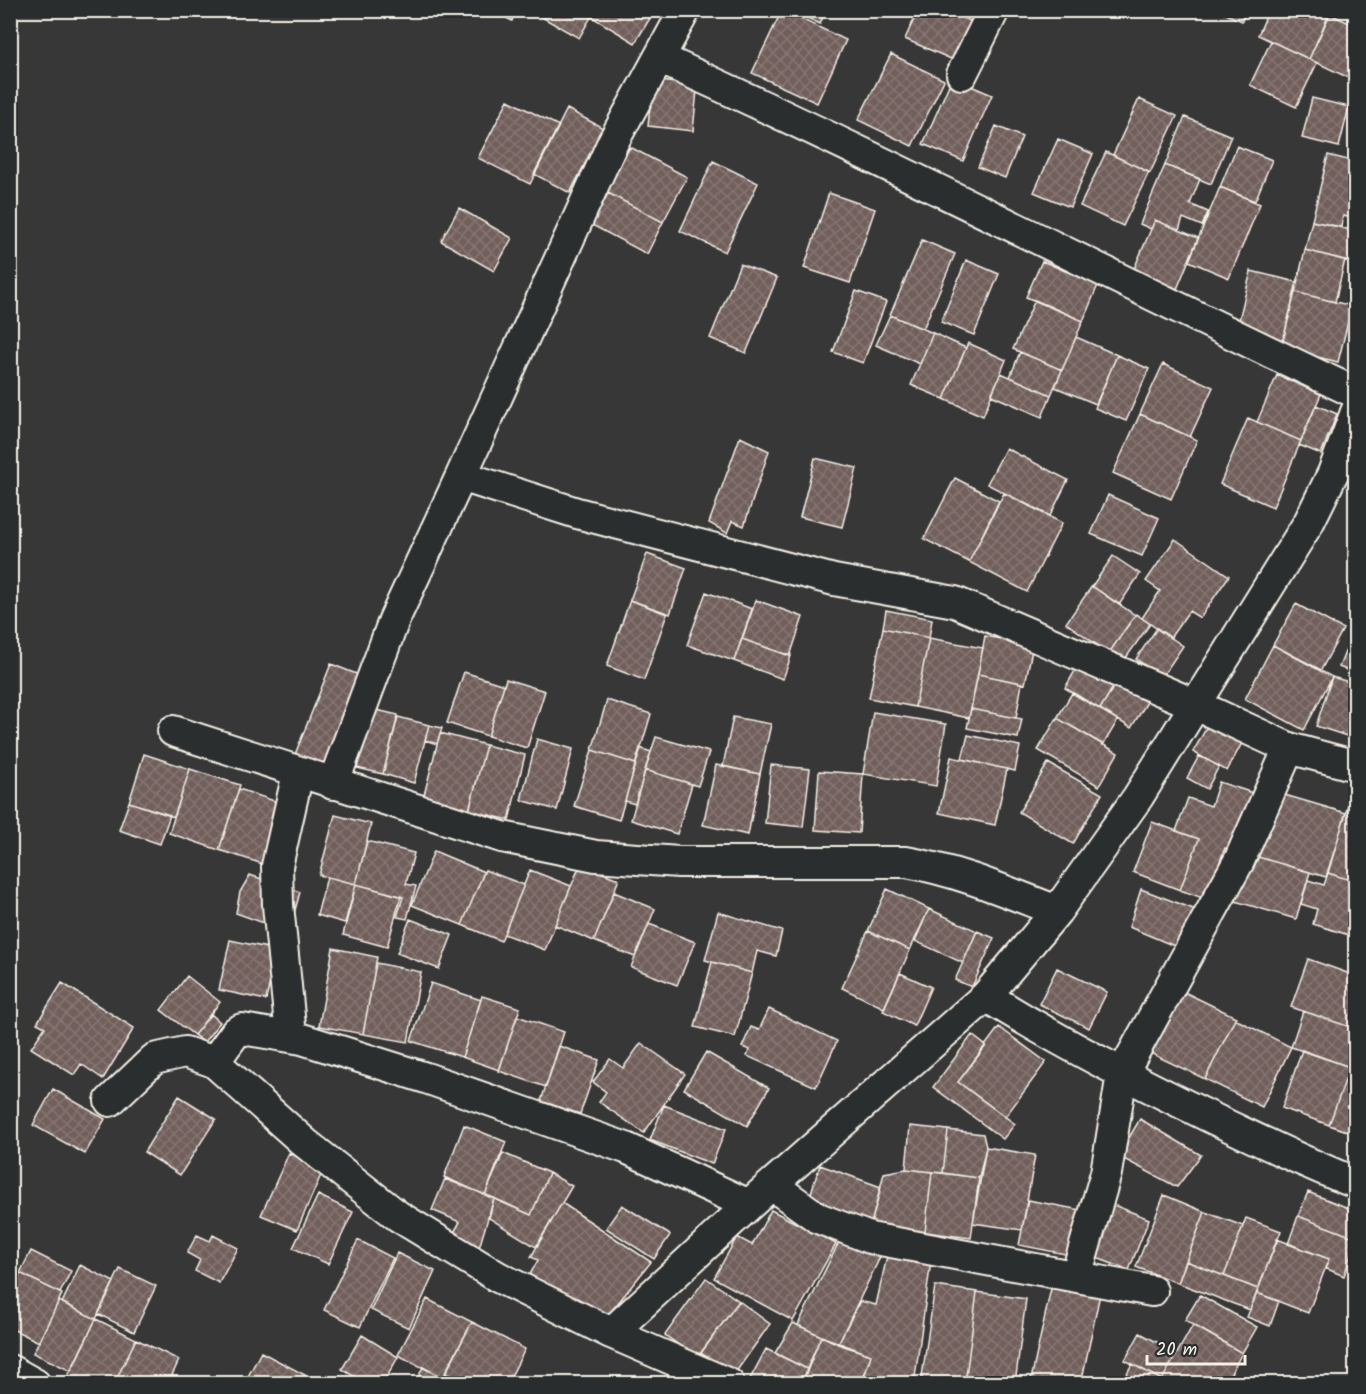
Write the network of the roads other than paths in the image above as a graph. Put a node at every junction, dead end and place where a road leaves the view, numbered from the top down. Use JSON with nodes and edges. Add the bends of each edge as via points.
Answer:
{"nodes":[{"id":1,"x":685,"y":10,"type":"edge"},
{"id":2,"x":994,"y":10,"type":"edge"},
{"id":3,"x":659,"y":58,"type":"junction"},
{"id":4,"x":962,"y":74,"type":"dead end"},
{"id":5,"x":1356,"y":393,"type":"edge"},
{"id":6,"x":1356,"y":412,"type":"edge"},
{"id":7,"x":461,"y":476,"type":"junction"},
{"id":8,"x":1196,"y":705,"type":"junction"},
{"id":9,"x":173,"y":731,"type":"dead end"},
{"id":10,"x":1289,"y":748,"type":"junction"},
{"id":11,"x":1356,"y":766,"type":"edge"},
{"id":12,"x":298,"y":773,"type":"junction"},
{"id":13,"x":333,"y":784,"type":"junction"},
{"id":14,"x":1057,"y":911,"type":"junction"},
{"id":15,"x":986,"y":996,"type":"junction"},
{"id":16,"x":291,"y":1036,"type":"junction"},
{"id":17,"x":214,"y":1062,"type":"junction"},
{"id":18,"x":1122,"y":1074,"type":"junction"},
{"id":19,"x":110,"y":1101,"type":"dead end"},
{"id":20,"x":1356,"y":1183,"type":"edge"},
{"id":21,"x":772,"y":1185,"type":"junction"},
{"id":22,"x":749,"y":1205,"type":"junction"},
{"id":23,"x":1076,"y":1276,"type":"junction"},
{"id":24,"x":1152,"y":1291,"type":"dead end"},
{"id":25,"x":611,"y":1333,"type":"junction"},
{"id":26,"x":10,"y":1370,"type":"edge"},
{"id":27,"x":35,"y":1383,"type":"edge"},
{"id":28,"x":729,"y":1383,"type":"edge"}],
"edges":[{"from":1,"to":3,"type":"street"},
{"from":2,"to":4,"type":"street"},
{"from":3,"to":5,"type":"street"},
{"from":3,"to":7,"type":"street","via":[[613,142]]},
{"from":6,"to":8,"type":"street","via":[[1309,522]]},
{"from":7,"to":8,"type":"street","via":[[577,513],[823,577],[955,602]]},
{"from":7,"to":13,"type":"street","via":[[394,620]]},
{"from":8,"to":10,"type":"street"},
{"from":8,"to":14,"type":"street","via":[[1138,797]]},
{"from":9,"to":12,"type":"street"},
{"from":10,"to":11,"type":"street"},
{"from":10,"to":18,"type":"street","via":[[1239,861]]},
{"from":12,"to":13,"type":"street"},
{"from":12,"to":16,"type":"street","via":[[277,866]]},
{"from":13,"to":14,"type":"street","via":[[501,837],[596,856],[679,862],[906,862],[932,866]]},
{"from":14,"to":15,"type":"street"},
{"from":15,"to":18,"type":"street","via":[[1049,1036]]},
{"from":15,"to":21,"type":"street"},
{"from":16,"to":17,"type":"street","via":[[242,1029]]},
{"from":16,"to":22,"type":"street","via":[[626,1148]]},
{"from":17,"to":19,"type":"street","via":[[185,1052],[154,1059]]},
{"from":17,"to":25,"type":"street","via":[[305,1143],[398,1216],[498,1277]]},
{"from":18,"to":20,"type":"street"},
{"from":18,"to":23,"type":"street","via":[[1106,1173]]},
{"from":21,"to":22,"type":"street"},
{"from":21,"to":23,"type":"street","via":[[818,1218],[870,1238]]},
{"from":22,"to":25,"type":"street"},
{"from":23,"to":24,"type":"street"},
{"from":25,"to":28,"type":"street"},
{"from":26,"to":27,"type":"street"}]}
